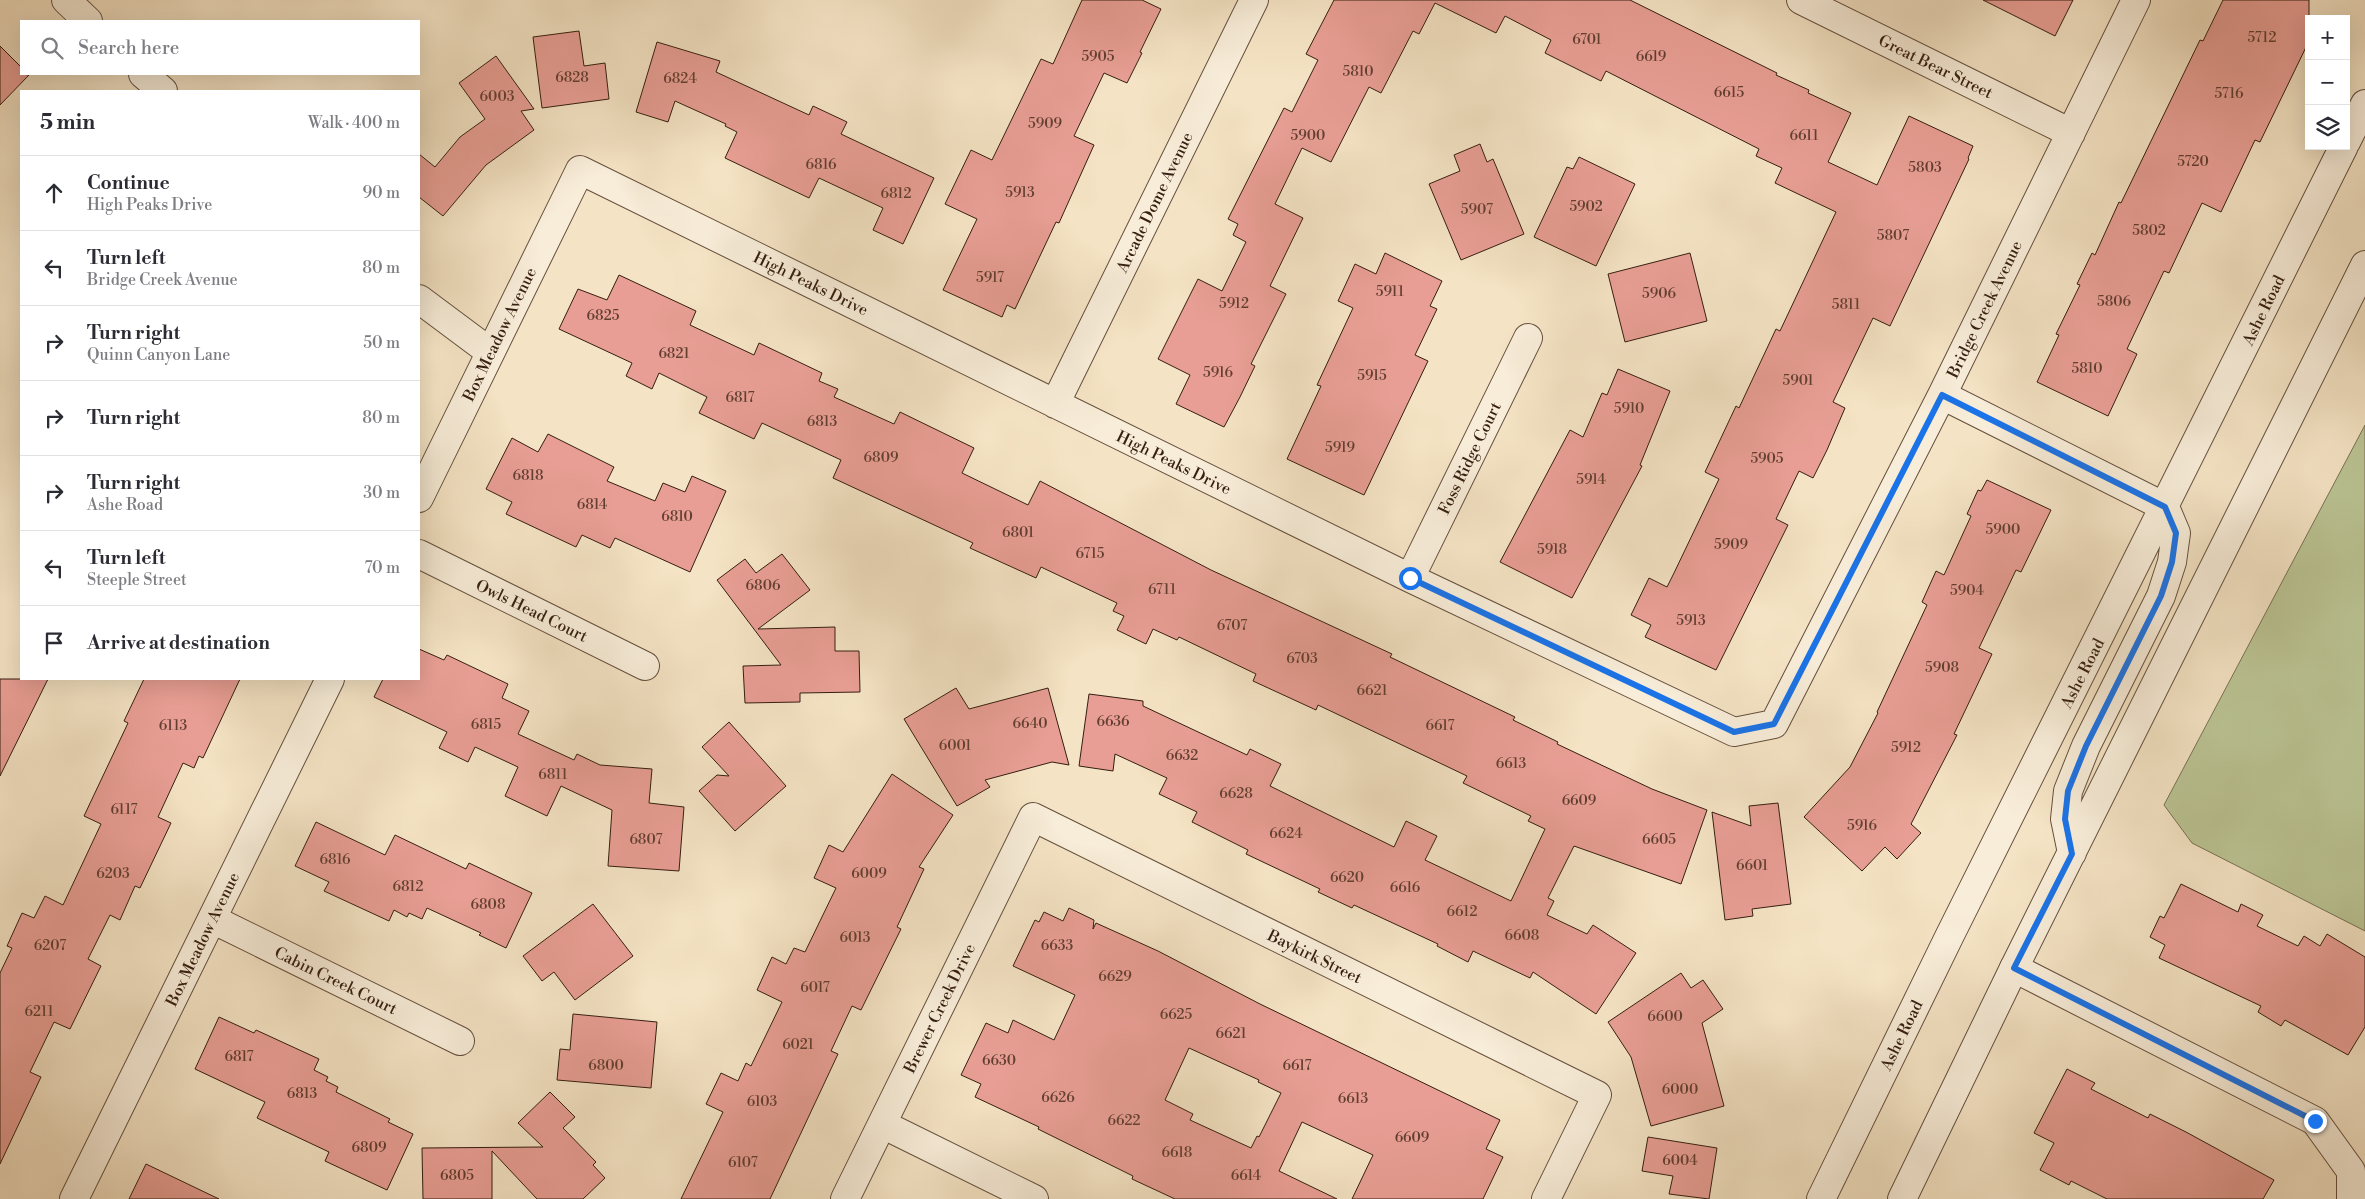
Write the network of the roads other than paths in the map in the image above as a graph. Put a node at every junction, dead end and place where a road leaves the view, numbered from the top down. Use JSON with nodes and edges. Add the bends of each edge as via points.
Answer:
{"nodes":[{"id":1,"x":66,"y":0,"type":"edge"},
{"id":2,"x":1254,"y":0,"type":"edge"},
{"id":3,"x":1801,"y":0,"type":"edge"},
{"id":4,"x":2136,"y":0,"type":"edge"},
{"id":5,"x":87,"y":20,"type":"edge"},
{"id":6,"x":144,"y":75,"type":"edge"},
{"id":7,"x":162,"y":90,"type":"edge"},
{"id":8,"x":2365,"y":104,"type":"edge"},
{"id":9,"x":2071,"y":133,"type":"junction"},
{"id":10,"x":2350,"y":134,"type":"edge"},
{"id":11,"x":2342,"y":150,"type":"edge"},
{"id":12,"x":580,"y":170,"type":"joint"},
{"id":13,"x":2365,"y":265,"type":"edge"},
{"id":14,"x":420,"y":300,"type":"edge"},
{"id":15,"x":1528,"y":338,"type":"dead end"},
{"id":16,"x":490,"y":352,"type":"junction"},
{"id":17,"x":1942,"y":395,"type":"junction"},
{"id":18,"x":1055,"y":404,"type":"junction"},
{"id":19,"x":420,"y":496,"type":"edge"},
{"id":20,"x":2165,"y":507,"type":"junction"},
{"id":21,"x":420,"y":554,"type":"edge"},
{"id":22,"x":1410,"y":578,"type":"junction"},
{"id":23,"x":645,"y":666,"type":"dead end"},
{"id":24,"x":330,"y":680,"type":"edge"},
{"id":25,"x":1774,"y":724,"type":"joint"},
{"id":26,"x":1033,"y":817,"type":"joint"},
{"id":27,"x":2072,"y":854,"type":"junction"},
{"id":28,"x":212,"y":919,"type":"junction"},
{"id":29,"x":2014,"y":968,"type":"junction"},
{"id":30,"x":460,"y":1041,"type":"dead end"},
{"id":31,"x":882,"y":1124,"type":"junction"},
{"id":32,"x":74,"y":1199,"type":"edge"},
{"id":33,"x":845,"y":1199,"type":"edge"},
{"id":34,"x":1034,"y":1199,"type":"edge"},
{"id":35,"x":1546,"y":1199,"type":"edge"},
{"id":36,"x":1821,"y":1199,"type":"edge"},
{"id":37,"x":1902,"y":1199,"type":"edge"},
{"id":38,"x":2351,"y":1199,"type":"edge"}],
"edges":[{"from":1,"to":5,"type":"street"},
{"from":2,"to":18,"type":"street","name":"Arcade Dome Avenue"},
{"from":3,"to":9,"type":"street","name":"Great Bear Street"},
{"from":4,"to":9,"type":"street","name":"Bridge Creek Avenue"},
{"from":6,"to":7,"type":"street"},
{"from":8,"to":10,"type":"street"},
{"from":9,"to":17,"type":"street","name":"Bridge Creek Avenue"},
{"from":11,"to":20,"type":"street","name":"Ashe Road"},
{"from":12,"to":16,"type":"street","name":"Box Meadow Avenue"},
{"from":12,"to":18,"type":"street","name":"High Peaks Drive"},
{"from":13,"to":27,"type":"street"},
{"from":14,"to":16,"type":"street"},
{"from":15,"to":22,"type":"street","name":"Foss Ridge Court"},
{"from":16,"to":19,"type":"street","name":"Box Meadow Avenue"},
{"from":17,"to":20,"type":"street"},
{"from":17,"to":25,"type":"street","name":"Bridge Creek Avenue"},
{"from":18,"to":22,"type":"street","name":"High Peaks Drive"},
{"from":20,"to":27,"type":"street","via":[[2176,533],[2172,562],[2161,596],[2086,746],[2068,791],[2065,819]]},
{"from":20,"to":36,"type":"street","name":"Ashe Road"},
{"from":21,"to":23,"type":"street","name":"Owls Head Court"},
{"from":22,"to":25,"type":"street","name":"High Peaks Drive","via":[[1734,732]]},
{"from":24,"to":28,"type":"street","name":"Box Meadow Avenue"},
{"from":26,"to":31,"type":"street","name":"Brewer Creek Drive"},
{"from":26,"to":35,"type":"street","name":"Baykirk Street","via":[[1597,1095]]},
{"from":27,"to":29,"type":"street"},
{"from":28,"to":30,"type":"street","name":"Cabin Creek Court"},
{"from":28,"to":32,"type":"street","name":"Box Meadow Avenue"},
{"from":29,"to":37,"type":"street"},
{"from":29,"to":38,"type":"street","via":[[2315,1121],[2351,1171]]},
{"from":31,"to":33,"type":"street","name":"Brewer Creek Drive"},
{"from":31,"to":34,"type":"street"}]}
